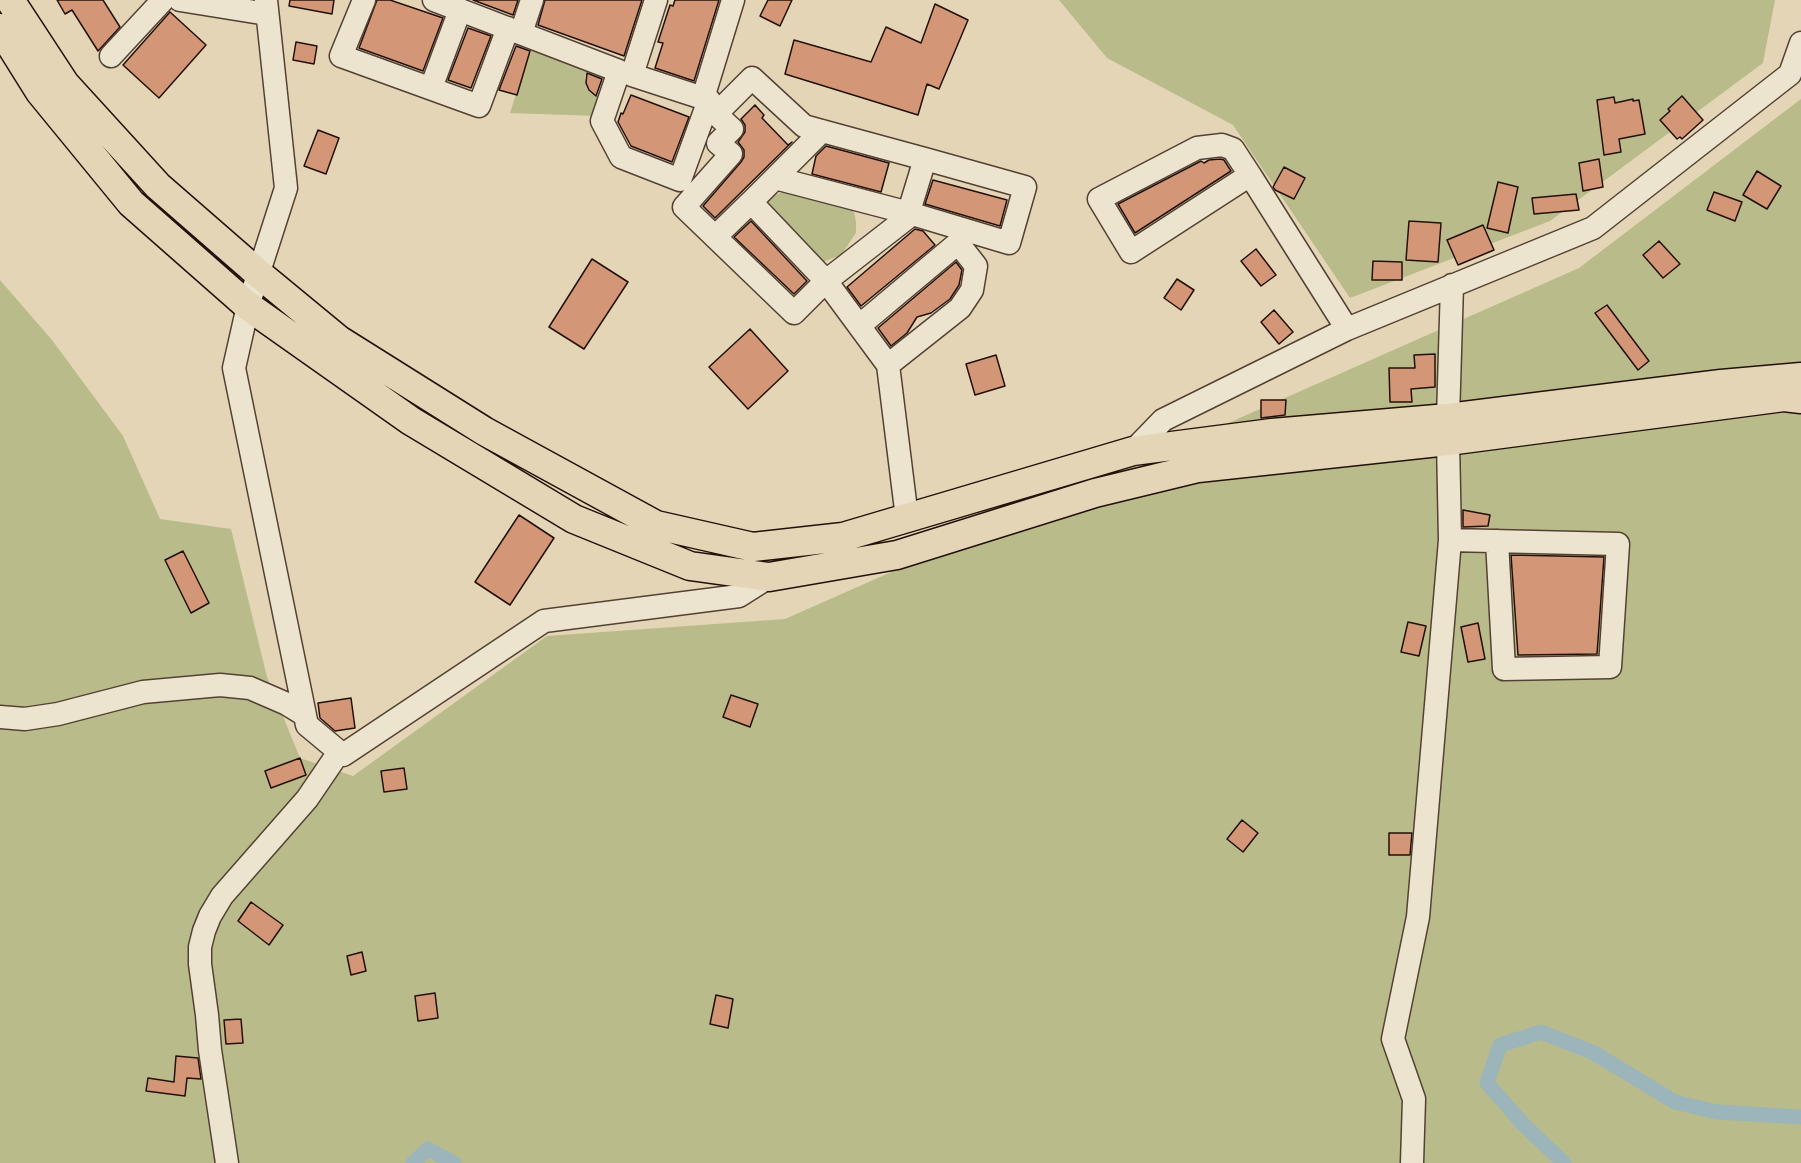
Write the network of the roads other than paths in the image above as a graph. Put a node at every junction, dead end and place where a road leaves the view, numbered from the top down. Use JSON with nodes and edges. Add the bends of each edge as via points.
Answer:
{"nodes":[{"id":1,"x":10,"y":0,"type":"edge"},
{"id":2,"x":163,"y":0,"type":"edge"},
{"id":3,"x":180,"y":0,"type":"edge"},
{"id":4,"x":364,"y":0,"type":"edge"},
{"id":5,"x":434,"y":0,"type":"edge"},
{"id":6,"x":532,"y":0,"type":"edge"},
{"id":7,"x":656,"y":0,"type":"edge"},
{"id":8,"x":733,"y":0,"type":"edge"},
{"id":9,"x":266,"y":7,"type":"edge"},
{"id":10,"x":464,"y":7,"type":"edge"},
{"id":11,"x":0,"y":28,"type":"edge"},
{"id":12,"x":514,"y":31,"type":"junction"},
{"id":13,"x":1801,"y":43,"type":"edge"},
{"id":14,"x":111,"y":56,"type":"dead end"},
{"id":15,"x":626,"y":73,"type":"junction"},
{"id":16,"x":1796,"y":76,"type":"edge"},
{"id":17,"x":431,"y":88,"type":"junction"},
{"id":18,"x":703,"y":98,"type":"junction"},
{"id":19,"x":822,"y":131,"type":"junction"},
{"id":20,"x":925,"y":159,"type":"junction"},
{"id":21,"x":1250,"y":175,"type":"junction"},
{"id":22,"x":775,"y":178,"type":"junction"},
{"id":23,"x":751,"y":202,"type":"junction"},
{"id":24,"x":909,"y":213,"type":"junction"},
{"id":25,"x":960,"y":236,"type":"junction"},
{"id":26,"x":715,"y":237,"type":"junction"},
{"id":27,"x":259,"y":274,"type":"junction"},
{"id":28,"x":826,"y":281,"type":"junction"},
{"id":29,"x":1452,"y":285,"type":"junction"},
{"id":30,"x":248,"y":306,"type":"junction"},
{"id":31,"x":859,"y":326,"type":"junction"},
{"id":32,"x":1347,"y":329,"type":"junction"},
{"id":33,"x":888,"y":365,"type":"junction"},
{"id":34,"x":1801,"y":377,"type":"edge"},
{"id":35,"x":1801,"y":399,"type":"edge"},
{"id":36,"x":1448,"y":429,"type":"junction"},
{"id":37,"x":1132,"y":451,"type":"junction"},
{"id":38,"x":907,"y":518,"type":"junction"},
{"id":39,"x":1450,"y":540,"type":"junction"},
{"id":40,"x":1497,"y":541,"type":"junction"},
{"id":41,"x":769,"y":577,"type":"junction"},
{"id":42,"x":305,"y":715,"type":"junction"},
{"id":43,"x":0,"y":717,"type":"edge"},
{"id":44,"x":339,"y":752,"type":"junction"},
{"id":45,"x":227,"y":1156,"type":"edge"},
{"id":46,"x":244,"y":1163,"type":"edge"},
{"id":47,"x":1412,"y":1163,"type":"edge"}],
"edges":[{"from":1,"to":27,"type":"main road","via":[[66,84],[158,186]]},
{"from":2,"to":14,"type":"street"},
{"from":3,"to":9,"type":"street"},
{"from":4,"to":17,"type":"street","via":[[341,56]]},
{"from":5,"to":10,"type":"street"},
{"from":6,"to":12,"type":"street"},
{"from":7,"to":15,"type":"street"},
{"from":8,"to":18,"type":"street"},
{"from":9,"to":27,"type":"street","via":[[286,188]]},
{"from":10,"to":12,"type":"street"},
{"from":10,"to":17,"type":"street"},
{"from":11,"to":30,"type":"main road","via":[[40,92],[131,203]]},
{"from":12,"to":15,"type":"street"},
{"from":12,"to":17,"type":"street","via":[[479,106]]},
{"from":13,"to":16,"type":"street"},
{"from":15,"to":18,"type":"street"},
{"from":15,"to":18,"type":"street","via":[[602,121],[621,157],[680,180],[709,100]]},
{"from":16,"to":29,"type":"street","via":[[1593,228]]},
{"from":19,"to":20,"type":"street"},
{"from":19,"to":22,"type":"street"},
{"from":19,"to":26,"type":"street","via":[[804,126],[752,78],[716,114],[732,129],[718,143],[731,154],[684,207]]},
{"from":20,"to":24,"type":"street"},
{"from":20,"to":25,"type":"street","via":[[1025,187],[1009,243]]},
{"from":21,"to":21,"type":"street","via":[[1131,252],[1099,199],[1197,148],[1222,145],[1233,149]]},
{"from":21,"to":32,"type":"street"},
{"from":22,"to":23,"type":"street"},
{"from":22,"to":24,"type":"street"},
{"from":23,"to":26,"type":"street"},
{"from":23,"to":28,"type":"street"},
{"from":24,"to":25,"type":"street"},
{"from":24,"to":28,"type":"street"},
{"from":25,"to":31,"type":"street"},
{"from":25,"to":33,"type":"street","via":[[976,266],[972,290],[960,308]]},
{"from":26,"to":28,"type":"street","via":[[794,313]]},
{"from":27,"to":30,"type":"street"},
{"from":27,"to":38,"type":"main road","via":[[339,340],[484,431],[656,525],[753,547],[843,537]]},
{"from":28,"to":31,"type":"street"},
{"from":29,"to":32,"type":"street"},
{"from":29,"to":36,"type":"street"},
{"from":30,"to":41,"type":"main road","via":[[411,422],[574,519],[690,566]]},
{"from":30,"to":42,"type":"street","via":[[234,368]]},
{"from":31,"to":33,"type":"street"},
{"from":32,"to":37,"type":"street","via":[[1163,420]]},
{"from":33,"to":38,"type":"street"},
{"from":34,"to":36,"type":"main road","via":[[1721,384]]},
{"from":35,"to":36,"type":"main road"},
{"from":36,"to":37,"type":"main road","via":[[1272,433]]},
{"from":36,"to":39,"type":"street"},
{"from":36,"to":41,"type":"main road","via":[[1198,468],[1095,493],[897,555]]},
{"from":37,"to":38,"type":"main road"},
{"from":39,"to":40,"type":"street"},
{"from":39,"to":47,"type":"street","via":[[1418,917],[1393,1039],[1414,1099]]},
{"from":40,"to":40,"type":"street","via":[[1618,544],[1610,667],[1504,669]]},
{"from":41,"to":44,"type":"street","via":[[739,596],[544,621],[343,755]]},
{"from":42,"to":43,"type":"street","via":[[250,688],[220,685],[143,692],[58,714]]},
{"from":42,"to":44,"type":"street","via":[[307,725]]},
{"from":44,"to":45,"type":"street","via":[[307,799],[222,896],[204,931],[200,964]]},
{"from":45,"to":46,"type":"street"}]}
